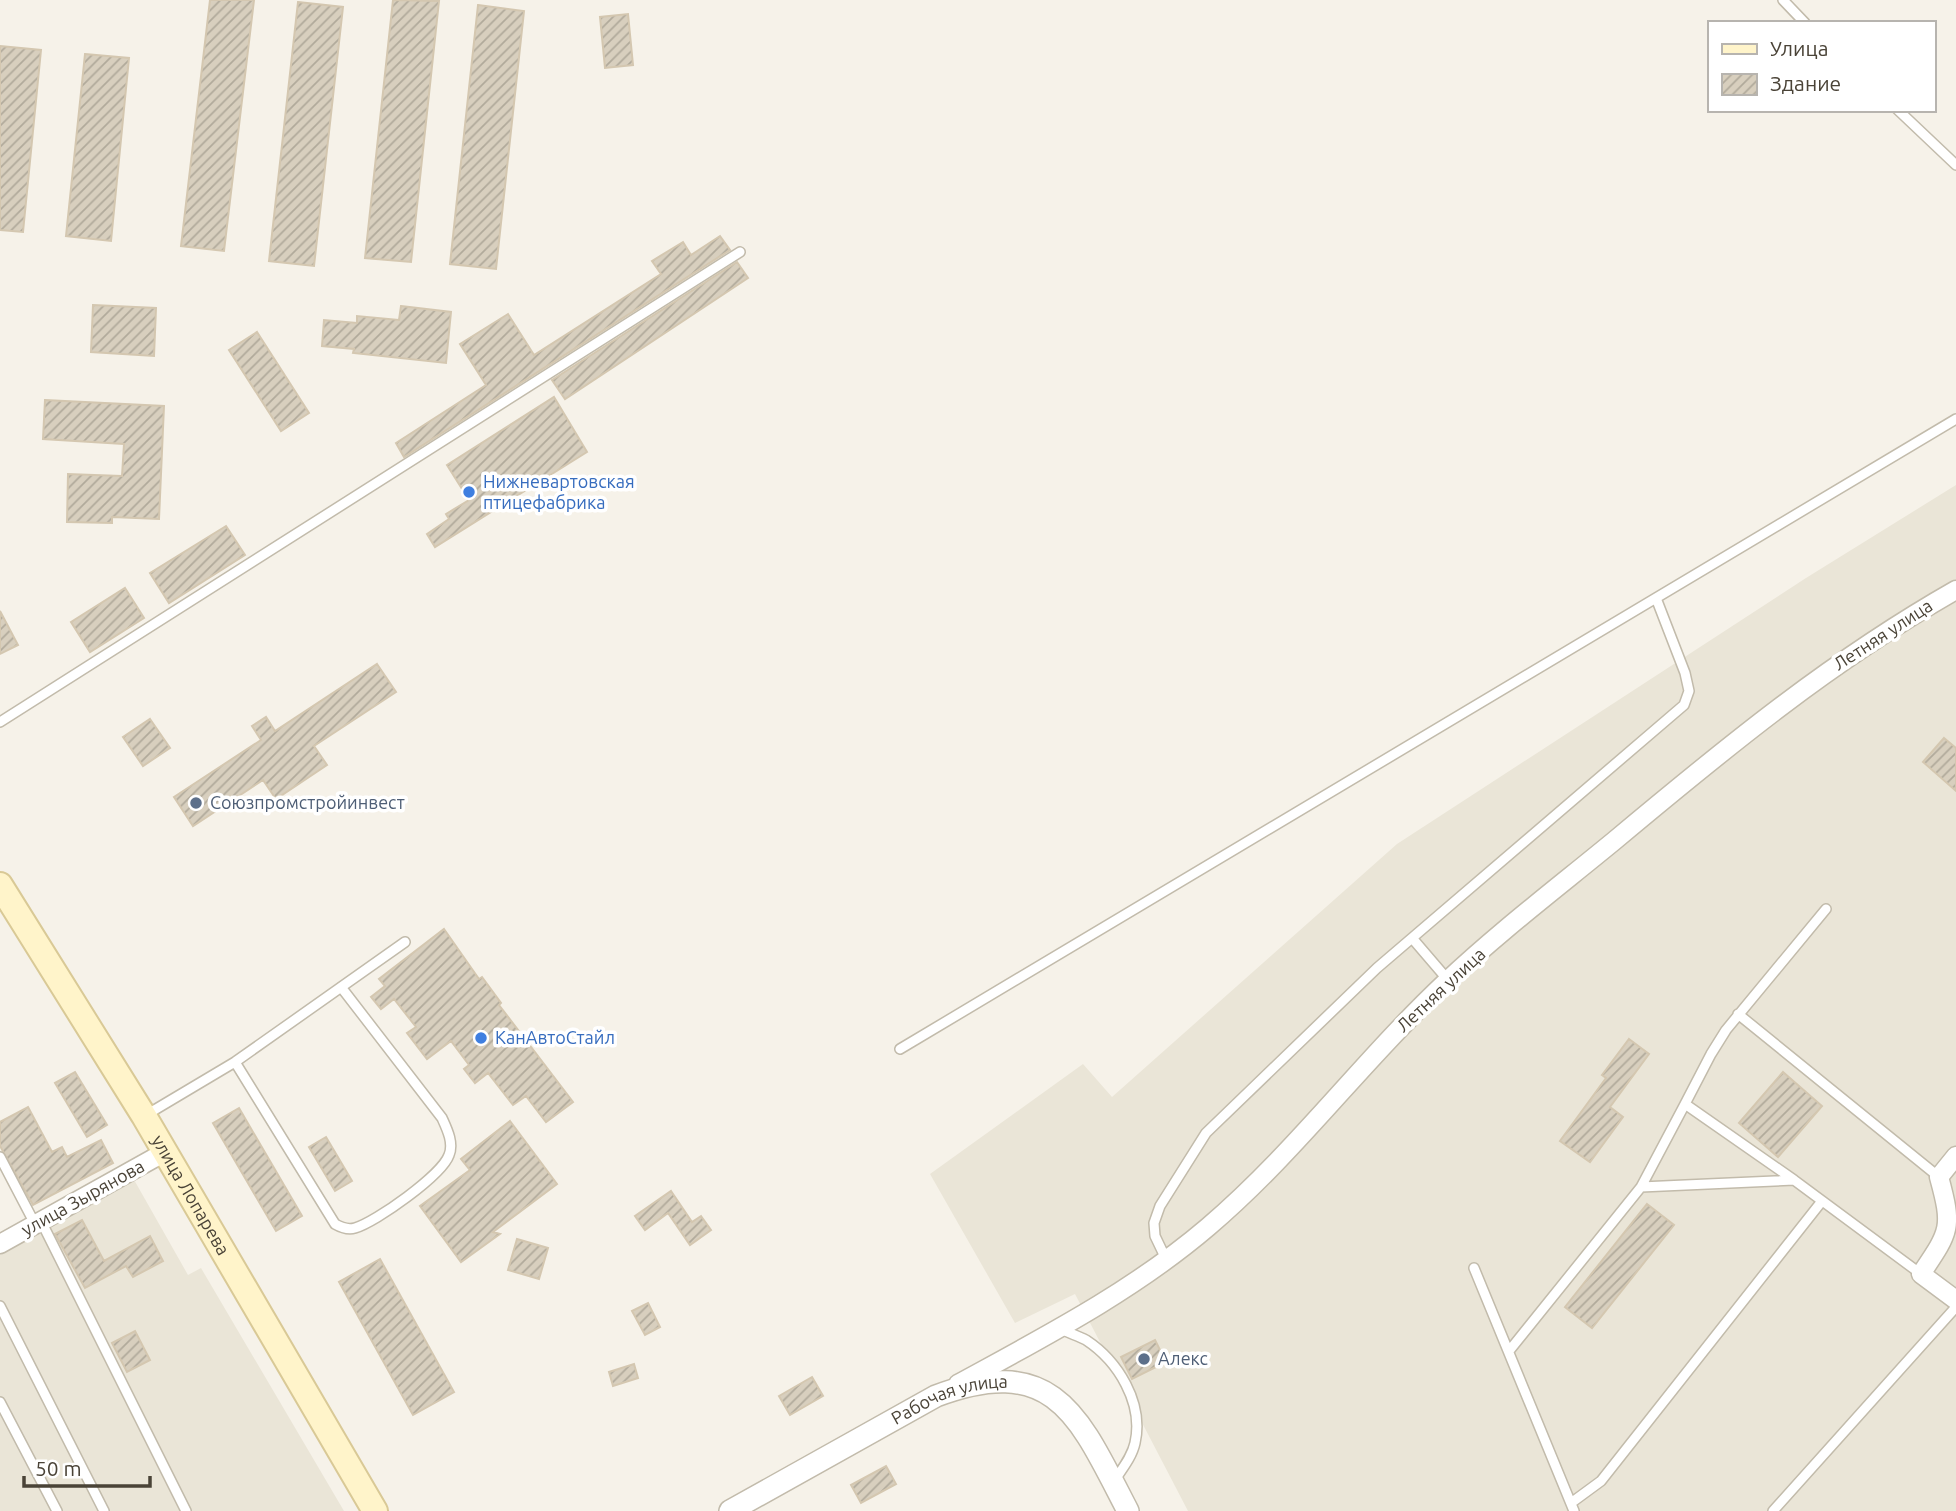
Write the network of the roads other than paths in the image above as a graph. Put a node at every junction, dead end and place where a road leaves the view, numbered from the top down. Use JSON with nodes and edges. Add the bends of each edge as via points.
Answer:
{"nodes":[{"id":1,"x":1783,"y":0,"type":"edge"},
{"id":2,"x":1803,"y":21,"type":"edge"},
{"id":3,"x":1900,"y":112,"type":"edge"},
{"id":4,"x":1956,"y":165,"type":"edge"},
{"id":5,"x":740,"y":252,"type":"dead end"},
{"id":6,"x":1956,"y":419,"type":"edge"},
{"id":7,"x":1956,"y":590,"type":"edge"},
{"id":8,"x":1656,"y":598,"type":"junction"},
{"id":9,"x":0,"y":722,"type":"edge"},
{"id":10,"x":0,"y":884,"type":"edge"},
{"id":11,"x":1826,"y":909,"type":"dead end"},
{"id":12,"x":1412,"y":938,"type":"junction"},
{"id":13,"x":405,"y":942,"type":"dead end"},
{"id":14,"x":1448,"y":980,"type":"junction"},
{"id":15,"x":341,"y":986,"type":"junction"},
{"id":16,"x":1738,"y":1014,"type":"junction"},
{"id":17,"x":900,"y":1049,"type":"dead end"},
{"id":18,"x":234,"y":1062,"type":"junction"},
{"id":19,"x":1685,"y":1104,"type":"junction"},
{"id":20,"x":144,"y":1116,"type":"junction"},
{"id":21,"x":165,"y":1152,"type":"junction"},
{"id":22,"x":1956,"y":1156,"type":"edge"},
{"id":23,"x":0,"y":1157,"type":"edge"},
{"id":24,"x":1940,"y":1177,"type":"junction"},
{"id":25,"x":1794,"y":1180,"type":"junction"},
{"id":26,"x":1641,"y":1188,"type":"junction"},
{"id":27,"x":1822,"y":1201,"type":"junction"},
{"id":28,"x":38,"y":1223,"type":"junction"},
{"id":29,"x":0,"y":1244,"type":"edge"},
{"id":30,"x":1166,"y":1259,"type":"junction"},
{"id":31,"x":1474,"y":1268,"type":"dead end"},
{"id":32,"x":1921,"y":1274,"type":"junction"},
{"id":33,"x":1956,"y":1300,"type":"edge"},
{"id":34,"x":0,"y":1306,"type":"edge"},
{"id":35,"x":1956,"y":1307,"type":"edge"},
{"id":36,"x":1059,"y":1329,"type":"junction"},
{"id":37,"x":1509,"y":1351,"type":"junction"},
{"id":38,"x":936,"y":1396,"type":"junction"},
{"id":39,"x":0,"y":1402,"type":"edge"},
{"id":40,"x":1113,"y":1482,"type":"junction"},
{"id":41,"x":1572,"y":1507,"type":"edge"},
{"id":42,"x":57,"y":1511,"type":"edge"},
{"id":43,"x":104,"y":1511,"type":"edge"},
{"id":44,"x":186,"y":1511,"type":"edge"},
{"id":45,"x":375,"y":1511,"type":"edge"},
{"id":46,"x":730,"y":1511,"type":"edge"},
{"id":47,"x":1128,"y":1511,"type":"edge"},
{"id":48,"x":1773,"y":1511,"type":"edge"}],
"edges":[{"from":1,"to":2,"type":"lane"},
{"from":3,"to":4,"type":"lane"},
{"from":5,"to":9,"type":"lane"},
{"from":6,"to":8,"type":"lane"},
{"from":7,"to":14,"type":"street","name":"Летняя улица","via":[[1849,655],[1776,708]]},
{"from":8,"to":12,"type":"lane","via":[[1685,673],[1689,691],[1684,705]]},
{"from":8,"to":17,"type":"lane"},
{"from":10,"to":20,"type":"main road","name":"улица Лопарева"},
{"from":11,"to":16,"type":"lane"},
{"from":12,"to":14,"type":"lane"},
{"from":12,"to":30,"type":"lane","via":[[1206,1133],[1154,1223]]},
{"from":13,"to":15,"type":"lane"},
{"from":14,"to":30,"type":"street","name":"Летняя улица","via":[[1276,1161],[1209,1226]]},
{"from":15,"to":18,"type":"lane"},
{"from":15,"to":18,"type":"lane","via":[[447,1129],[449,1155],[426,1183],[354,1229],[335,1224]]},
{"from":16,"to":19,"type":"lane"},
{"from":16,"to":24,"type":"lane"},
{"from":18,"to":20,"type":"lane"},
{"from":19,"to":25,"type":"lane"},
{"from":19,"to":26,"type":"lane"},
{"from":20,"to":21,"type":"main road","name":"улица Лопарева"},
{"from":21,"to":28,"type":"street","name":"улица Зырянова"},
{"from":21,"to":45,"type":"main road","name":"улица Лопарева"},
{"from":22,"to":24,"type":"street"},
{"from":23,"to":28,"type":"lane"},
{"from":24,"to":32,"type":"street","via":[[1949,1222],[1943,1241]]},
{"from":25,"to":26,"type":"lane"},
{"from":25,"to":27,"type":"lane"},
{"from":26,"to":37,"type":"lane"},
{"from":27,"to":32,"type":"lane"},
{"from":27,"to":41,"type":"lane","via":[[1601,1481]]},
{"from":28,"to":29,"type":"street","name":"улица Зырянова"},
{"from":28,"to":44,"type":"lane"},
{"from":30,"to":36,"type":"street","name":"Летняя улица"},
{"from":31,"to":37,"type":"lane"},
{"from":32,"to":33,"type":"street"},
{"from":34,"to":43,"type":"lane"},
{"from":35,"to":48,"type":"lane"},
{"from":36,"to":38,"type":"street","name":"Летняя улица"},
{"from":36,"to":40,"type":"lane","via":[[1085,1340],[1111,1361],[1131,1392],[1138,1424],[1136,1443]]},
{"from":37,"to":41,"type":"lane"},
{"from":38,"to":40,"type":"street","name":"Рабочая улица","via":[[997,1381],[1043,1391],[1079,1422]]},
{"from":38,"to":46,"type":"street","name":"Рабочая улица"},
{"from":39,"to":42,"type":"lane"},
{"from":40,"to":47,"type":"street","name":"Рабочая улица"}]}
